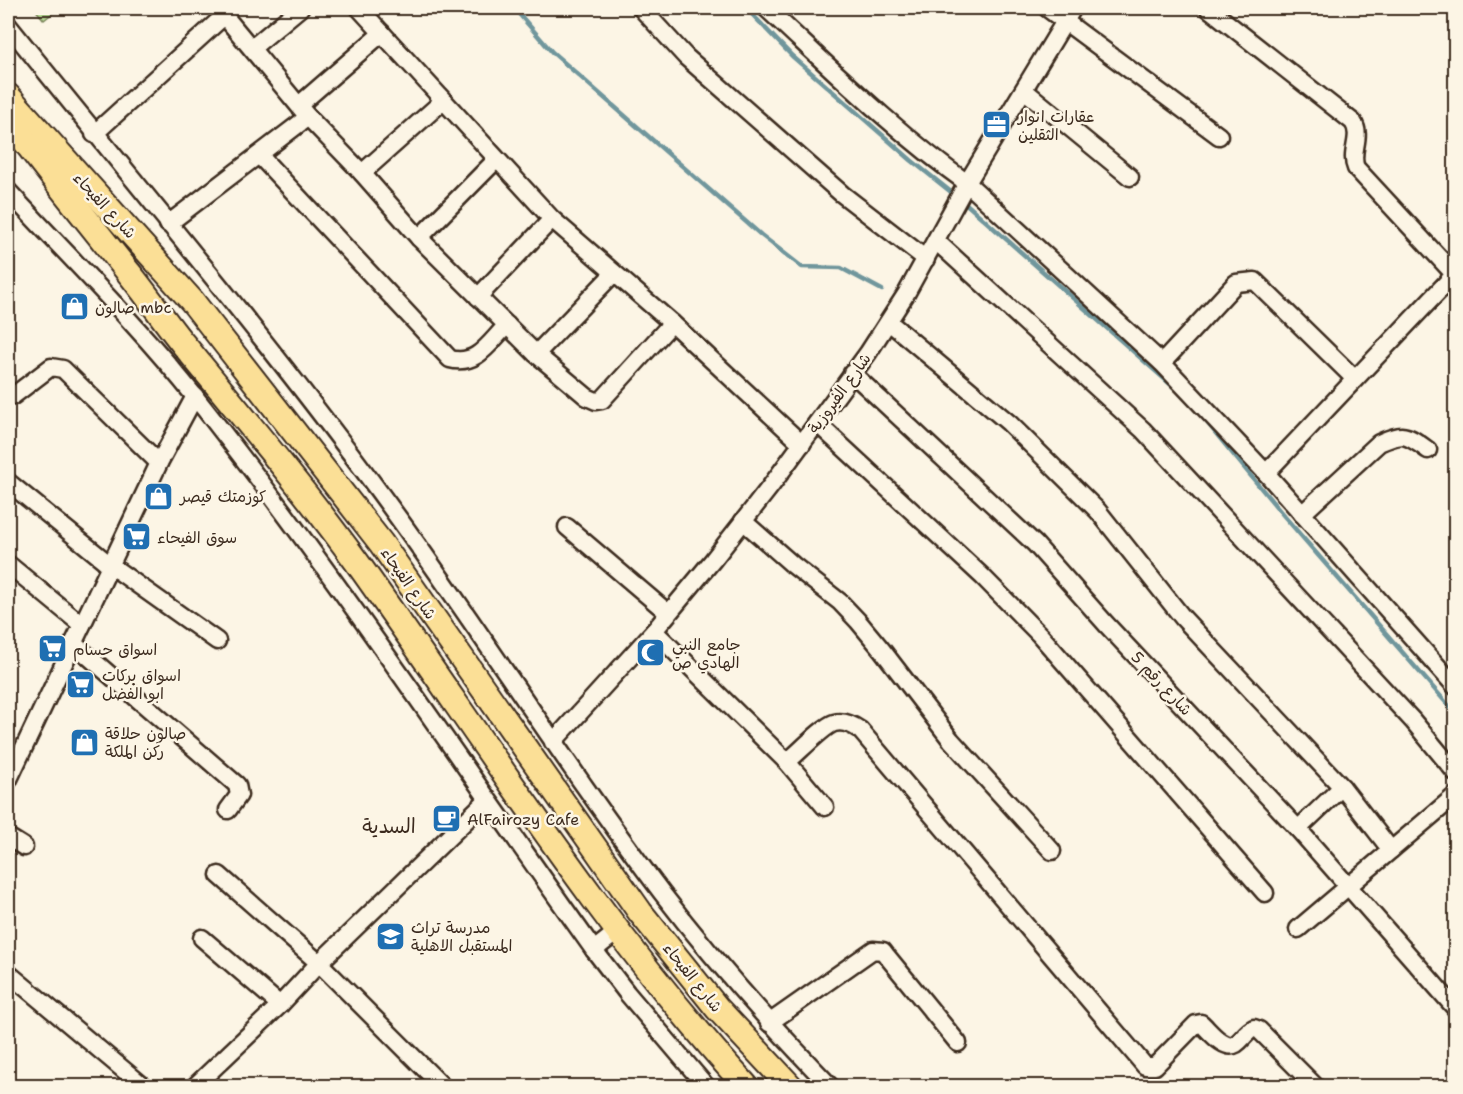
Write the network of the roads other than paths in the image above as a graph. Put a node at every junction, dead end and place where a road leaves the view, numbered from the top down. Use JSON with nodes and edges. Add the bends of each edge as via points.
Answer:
{"nodes":[{"id":1,"x":300,"y":8,"type":"edge"},
{"id":2,"x":359,"y":8,"type":"edge"},
{"id":3,"x":642,"y":8,"type":"edge"},
{"id":4,"x":766,"y":8,"type":"edge"},
{"id":5,"x":1047,"y":8,"type":"edge"},
{"id":6,"x":1208,"y":8,"type":"edge"},
{"id":7,"x":221,"y":11,"type":"edge"},
{"id":8,"x":1069,"y":14,"type":"edge"},
{"id":9,"x":8,"y":25,"type":"edge"},
{"id":10,"x":382,"y":33,"type":"junction"},
{"id":11,"x":252,"y":48,"type":"junction"},
{"id":12,"x":1024,"y":90,"type":"junction"},
{"id":13,"x":8,"y":96,"type":"edge"},
{"id":14,"x":443,"y":101,"type":"junction"},
{"id":15,"x":304,"y":111,"type":"junction"},
{"id":16,"x":8,"y":119,"type":"edge"},
{"id":17,"x":94,"y":134,"type":"junction"},
{"id":18,"x":1219,"y":136,"type":"dead end"},
{"id":19,"x":259,"y":155,"type":"junction"},
{"id":20,"x":496,"y":160,"type":"junction"},
{"id":21,"x":362,"y":173,"type":"junction"},
{"id":22,"x":1130,"y":177,"type":"dead end"},
{"id":23,"x":8,"y":191,"type":"edge"},
{"id":24,"x":962,"y":194,"type":"junction"},
{"id":25,"x":552,"y":219,"type":"junction"},
{"id":26,"x":168,"y":224,"type":"junction"},
{"id":27,"x":419,"y":238,"type":"junction"},
{"id":28,"x":936,"y":241,"type":"junction"},
{"id":29,"x":926,"y":259,"type":"junction"},
{"id":30,"x":614,"y":273,"type":"junction"},
{"id":31,"x":1455,"y":275,"type":"edge"},
{"id":32,"x":478,"y":297,"type":"junction"},
{"id":33,"x":889,"y":322,"type":"junction"},
{"id":34,"x":166,"y":323,"type":"junction"},
{"id":35,"x":672,"y":323,"type":"junction"},
{"id":36,"x":507,"y":325,"type":"junction"},
{"id":37,"x":147,"y":341,"type":"junction"},
{"id":38,"x":536,"y":354,"type":"junction"},
{"id":39,"x":1162,"y":363,"type":"junction"},
{"id":40,"x":852,"y":373,"type":"junction"},
{"id":41,"x":1355,"y":379,"type":"junction"},
{"id":42,"x":195,"y":396,"type":"junction"},
{"id":43,"x":8,"y":397,"type":"edge"},
{"id":44,"x":817,"y":423,"type":"junction"},
{"id":45,"x":802,"y":444,"type":"junction"},
{"id":46,"x":1428,"y":450,"type":"dead end"},
{"id":47,"x":159,"y":463,"type":"junction"},
{"id":48,"x":1266,"y":473,"type":"junction"},
{"id":49,"x":8,"y":482,"type":"edge"},
{"id":50,"x":1302,"y":514,"type":"junction"},
{"id":51,"x":743,"y":521,"type":"junction"},
{"id":52,"x":404,"y":526,"type":"junction"},
{"id":53,"x":567,"y":526,"type":"dead end"},
{"id":54,"x":381,"y":543,"type":"junction"},
{"id":55,"x":354,"y":558,"type":"junction"},
{"id":56,"x":8,"y":564,"type":"edge"},
{"id":57,"x":110,"y":565,"type":"junction"},
{"id":58,"x":331,"y":576,"type":"junction"},
{"id":59,"x":668,"y":613,"type":"junction"},
{"id":60,"x":82,"y":625,"type":"junction"},
{"id":61,"x":654,"y":631,"type":"junction"},
{"id":62,"x":217,"y":640,"type":"dead end"},
{"id":63,"x":73,"y":643,"type":"junction"},
{"id":64,"x":1455,"y":687,"type":"edge"},
{"id":65,"x":521,"y":742,"type":"junction"},
{"id":66,"x":553,"y":742,"type":"junction"},
{"id":67,"x":495,"y":760,"type":"junction"},
{"id":68,"x":787,"y":762,"type":"junction"},
{"id":69,"x":1455,"y":773,"type":"edge"},
{"id":70,"x":8,"y":781,"type":"edge"},
{"id":71,"x":1342,"y":786,"type":"junction"},
{"id":72,"x":1455,"y":795,"type":"edge"},
{"id":73,"x":487,"y":800,"type":"junction"},
{"id":74,"x":825,"y":807,"type":"dead end"},
{"id":75,"x":228,"y":810,"type":"dead end"},
{"id":76,"x":1298,"y":829,"type":"junction"},
{"id":77,"x":8,"y":837,"type":"edge"},
{"id":78,"x":24,"y":847,"type":"dead end"},
{"id":79,"x":1391,"y":850,"type":"junction"},
{"id":80,"x":1052,"y":851,"type":"dead end"},
{"id":81,"x":219,"y":875,"type":"dead end"},
{"id":82,"x":1348,"y":887,"type":"junction"},
{"id":83,"x":1265,"y":893,"type":"dead end"},
{"id":84,"x":664,"y":895,"type":"junction"},
{"id":85,"x":640,"y":912,"type":"junction"},
{"id":86,"x":1298,"y":929,"type":"dead end"},
{"id":87,"x":618,"y":931,"type":"junction"},
{"id":88,"x":202,"y":938,"type":"dead end"},
{"id":89,"x":594,"y":950,"type":"junction"},
{"id":90,"x":320,"y":963,"type":"junction"},
{"id":91,"x":8,"y":973,"type":"edge"},
{"id":92,"x":280,"y":1005,"type":"junction"},
{"id":93,"x":1455,"y":1009,"type":"edge"},
{"id":94,"x":769,"y":1023,"type":"junction"},
{"id":95,"x":957,"y":1044,"type":"dead end"},
{"id":96,"x":143,"y":1086,"type":"edge"},
{"id":97,"x":195,"y":1086,"type":"edge"},
{"id":98,"x":441,"y":1086,"type":"edge"},
{"id":99,"x":706,"y":1086,"type":"edge"},
{"id":100,"x":746,"y":1086,"type":"edge"},
{"id":101,"x":790,"y":1086,"type":"edge"},
{"id":102,"x":830,"y":1086,"type":"edge"},
{"id":103,"x":1315,"y":1086,"type":"edge"}],
"edges":[{"from":1,"to":11,"type":"street"},
{"from":2,"to":10,"type":"street"},
{"from":3,"to":29,"type":"street","via":[[686,57],[843,194]]},
{"from":4,"to":24,"type":"street","via":[[933,159]]},
{"from":5,"to":8,"type":"street"},
{"from":6,"to":31,"type":"street","via":[[1353,122],[1357,128],[1353,160],[1356,168]]},
{"from":7,"to":11,"type":"street"},
{"from":7,"to":17,"type":"street"},
{"from":8,"to":12,"type":"street","name":"شارع الفيروزية"},
{"from":8,"to":18,"type":"street"},
{"from":9,"to":17,"type":"street"},
{"from":10,"to":14,"type":"street"},
{"from":10,"to":15,"type":"street"},
{"from":11,"to":15,"type":"street"},
{"from":12,"to":22,"type":"street"},
{"from":12,"to":24,"type":"street","name":"شارع الفيروزية"},
{"from":13,"to":54,"type":"highway","name":"شارع الفيحاء","via":[[192,301]]},
{"from":14,"to":20,"type":"street"},
{"from":14,"to":21,"type":"street"},
{"from":15,"to":19,"type":"street"},
{"from":15,"to":21,"type":"street"},
{"from":16,"to":34,"type":"highway","name":"شارع الفيحاء"},
{"from":17,"to":26,"type":"street"},
{"from":19,"to":26,"type":"street"},
{"from":19,"to":36,"type":"street","via":[[450,359],[471,360]]},
{"from":20,"to":25,"type":"street"},
{"from":20,"to":27,"type":"street"},
{"from":21,"to":27,"type":"street"},
{"from":23,"to":37,"type":"street"},
{"from":24,"to":28,"type":"street","name":"شارع الفيروزية"},
{"from":24,"to":39,"type":"street"},
{"from":25,"to":30,"type":"street"},
{"from":25,"to":32,"type":"street"},
{"from":26,"to":52,"type":"street","via":[[342,441]]},
{"from":27,"to":32,"type":"street"},
{"from":28,"to":29,"type":"street","name":"شارع الفيروزية"},
{"from":28,"to":69,"type":"street","via":[[1143,430],[1413,721]]},
{"from":29,"to":33,"type":"street","name":"شارع الفيروزية"},
{"from":30,"to":35,"type":"street"},
{"from":30,"to":38,"type":"street"},
{"from":31,"to":41,"type":"street"},
{"from":32,"to":36,"type":"street"},
{"from":33,"to":40,"type":"street","name":"شارع الفيروزية"},
{"from":33,"to":71,"type":"street","via":[[1009,423],[1098,511],[1183,618]]},
{"from":34,"to":37,"type":"street"},
{"from":34,"to":55,"type":"highway","name":"شارع الفيحاء"},
{"from":35,"to":38,"type":"street","via":[[602,400],[587,397]]},
{"from":35,"to":45,"type":"street"},
{"from":36,"to":38,"type":"street"},
{"from":37,"to":42,"type":"street"},
{"from":39,"to":41,"type":"street","via":[[1236,283],[1255,281]]},
{"from":39,"to":48,"type":"street"},
{"from":40,"to":44,"type":"street","name":"شارع الفيروزية"},
{"from":40,"to":76,"type":"street","name":"شارع رقم 5","via":[[1035,544]]},
{"from":41,"to":48,"type":"street"},
{"from":42,"to":47,"type":"street"},
{"from":42,"to":58,"type":"street"},
{"from":43,"to":47,"type":"street","via":[[51,367],[63,369]]},
{"from":44,"to":45,"type":"street","name":"شارع الفيروزية"},
{"from":44,"to":83,"type":"street","via":[[1040,635]]},
{"from":45,"to":51,"type":"street","name":"شارع الفيروزية"},
{"from":46,"to":50,"type":"street","via":[[1408,436],[1394,436],[1379,443]]},
{"from":47,"to":57,"type":"street"},
{"from":48,"to":50,"type":"street"},
{"from":49,"to":57,"type":"street"},
{"from":50,"to":64,"type":"street"},
{"from":51,"to":59,"type":"street","name":"شارع الفيروزية"},
{"from":51,"to":80,"type":"street","via":[[858,621],[951,740]]},
{"from":52,"to":54,"type":"street"},
{"from":52,"to":66,"type":"street"},
{"from":53,"to":59,"type":"street"},
{"from":54,"to":65,"type":"highway","name":"شارع الفيحاء"},
{"from":55,"to":58,"type":"street"},
{"from":55,"to":67,"type":"highway","name":"شارع الفيحاء"},
{"from":56,"to":60,"type":"street"},
{"from":57,"to":60,"type":"street"},
{"from":57,"to":62,"type":"street"},
{"from":58,"to":73,"type":"street"},
{"from":59,"to":61,"type":"street","name":"شارع الفيروزية"},
{"from":60,"to":63,"type":"street"},
{"from":61,"to":66,"type":"street","name":"شارع الفيروزية"},
{"from":61,"to":68,"type":"street"},
{"from":63,"to":70,"type":"street"},
{"from":63,"to":75,"type":"street","via":[[237,785],[239,795]]},
{"from":65,"to":67,"type":"highway"},
{"from":65,"to":85,"type":"highway","name":"شارع الفيحاء"},
{"from":66,"to":84,"type":"street"},
{"from":67,"to":87,"type":"highway","name":"شارع الفيحاء"},
{"from":68,"to":74,"type":"street"},
{"from":68,"to":103,"type":"street","via":[[832,723],[852,724],[860,730],[1145,1066],[1155,1066],[1198,1023],[1230,1046],[1254,1028]]},
{"from":71,"to":76,"type":"street"},
{"from":71,"to":79,"type":"street"},
{"from":72,"to":79,"type":"street"},
{"from":73,"to":89,"type":"street"},
{"from":73,"to":90,"type":"street"},
{"from":76,"to":82,"type":"street","name":"شارع رقم 5"},
{"from":77,"to":78,"type":"street"},
{"from":79,"to":82,"type":"street"},
{"from":81,"to":90,"type":"street"},
{"from":82,"to":86,"type":"street"},
{"from":82,"to":93,"type":"street","name":"شارع رقم 5"},
{"from":84,"to":85,"type":"street"},
{"from":84,"to":94,"type":"street"},
{"from":85,"to":101,"type":"highway","name":"شارع الفيحاء","via":[[717,1008]]},
{"from":87,"to":89,"type":"street"},
{"from":87,"to":100,"type":"highway","name":"شارع الفيحاء"},
{"from":88,"to":92,"type":"street"},
{"from":89,"to":99,"type":"street"},
{"from":90,"to":92,"type":"street"},
{"from":90,"to":98,"type":"street"},
{"from":91,"to":96,"type":"street"},
{"from":92,"to":97,"type":"street"},
{"from":94,"to":95,"type":"street","via":[[878,950]]},
{"from":94,"to":102,"type":"street"}]}
